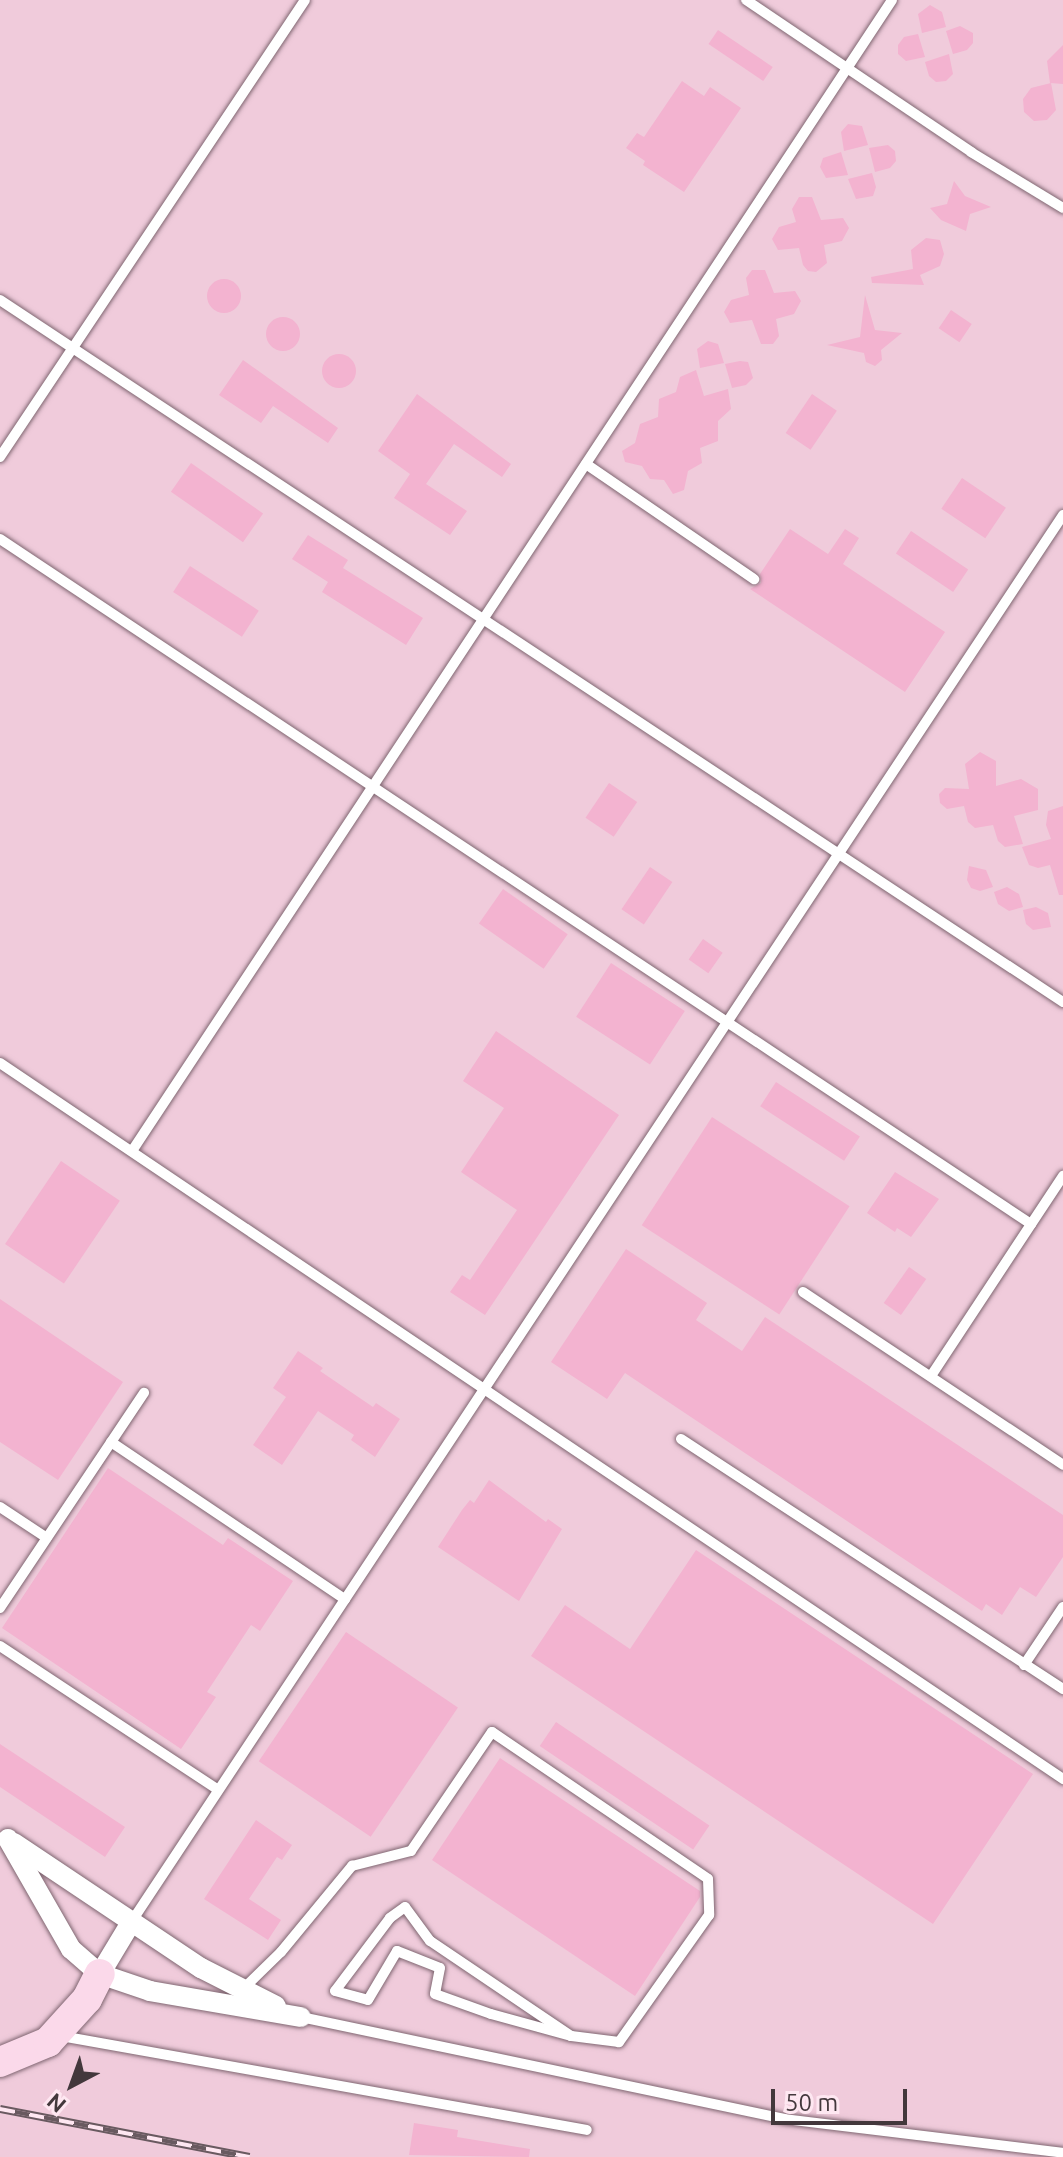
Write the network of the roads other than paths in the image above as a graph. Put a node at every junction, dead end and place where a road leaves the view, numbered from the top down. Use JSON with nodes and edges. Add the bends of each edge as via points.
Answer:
{"nodes":[{"id":1,"x":305,"y":0,"type":"edge"},
{"id":2,"x":746,"y":0,"type":"edge"},
{"id":3,"x":892,"y":0,"type":"edge"},
{"id":4,"x":847,"y":68,"type":"junction"},
{"id":5,"x":1063,"y":208,"type":"edge"},
{"id":6,"x":0,"y":300,"type":"edge"},
{"id":7,"x":73,"y":348,"type":"junction"},
{"id":8,"x":0,"y":457,"type":"edge"},
{"id":9,"x":586,"y":464,"type":"junction"},
{"id":10,"x":1063,"y":515,"type":"edge"},
{"id":11,"x":0,"y":539,"type":"edge"},
{"id":12,"x":754,"y":579,"type":"dead end"},
{"id":13,"x":483,"y":619,"type":"junction"},
{"id":14,"x":372,"y":787,"type":"junction"},
{"id":15,"x":839,"y":854,"type":"junction"},
{"id":16,"x":1063,"y":1002,"type":"edge"},
{"id":17,"x":728,"y":1023,"type":"junction"},
{"id":18,"x":0,"y":1063,"type":"edge"},
{"id":19,"x":132,"y":1151,"type":"junction"},
{"id":20,"x":1063,"y":1176,"type":"edge"},
{"id":21,"x":1031,"y":1224,"type":"junction"},
{"id":22,"x":803,"y":1292,"type":"dead end"},
{"id":23,"x":931,"y":1376,"type":"junction"},
{"id":24,"x":485,"y":1389,"type":"junction"},
{"id":25,"x":144,"y":1393,"type":"dead end"},
{"id":26,"x":681,"y":1439,"type":"dead end"},
{"id":27,"x":111,"y":1442,"type":"junction"},
{"id":28,"x":1063,"y":1465,"type":"edge"},
{"id":29,"x":0,"y":1507,"type":"edge"},
{"id":30,"x":47,"y":1538,"type":"junction"},
{"id":31,"x":345,"y":1599,"type":"junction"},
{"id":32,"x":1063,"y":1607,"type":"edge"},
{"id":33,"x":0,"y":1608,"type":"edge"},
{"id":34,"x":0,"y":1646,"type":"edge"},
{"id":35,"x":1024,"y":1665,"type":"junction"},
{"id":36,"x":1063,"y":1689,"type":"edge"},
{"id":37,"x":1063,"y":1779,"type":"edge"},
{"id":38,"x":218,"y":1790,"type":"junction"},
{"id":39,"x":4,"y":1836,"type":"edge"},
{"id":40,"x":130,"y":1924,"type":"junction"},
{"id":41,"x":201,"y":1968,"type":"junction"},
{"id":42,"x":100,"y":1974,"type":"junction"},
{"id":43,"x":242,"y":1990,"type":"junction"},
{"id":44,"x":186,"y":1998,"type":"junction"},
{"id":45,"x":219,"y":2003,"type":"junction"},
{"id":46,"x":301,"y":2017,"type":"junction"},
{"id":47,"x":54,"y":2035,"type":"junction"},
{"id":48,"x":571,"y":2036,"type":"junction"},
{"id":49,"x":0,"y":2062,"type":"edge"},
{"id":50,"x":587,"y":2130,"type":"dead end"},
{"id":51,"x":1063,"y":2153,"type":"edge"}],
"edges":[{"from":1,"to":7,"type":"lane"},
{"from":2,"to":4,"type":"lane"},
{"from":3,"to":4,"type":"lane"},
{"from":4,"to":5,"type":"lane"},
{"from":4,"to":9,"type":"lane"},
{"from":6,"to":7,"type":"lane"},
{"from":7,"to":8,"type":"lane"},
{"from":7,"to":13,"type":"lane"},
{"from":9,"to":12,"type":"lane"},
{"from":9,"to":13,"type":"lane"},
{"from":10,"to":15,"type":"lane"},
{"from":11,"to":14,"type":"lane"},
{"from":13,"to":14,"type":"lane"},
{"from":13,"to":15,"type":"lane"},
{"from":14,"to":17,"type":"lane"},
{"from":14,"to":19,"type":"lane"},
{"from":15,"to":16,"type":"lane"},
{"from":15,"to":17,"type":"lane"},
{"from":17,"to":21,"type":"lane"},
{"from":17,"to":24,"type":"lane"},
{"from":18,"to":19,"type":"lane"},
{"from":19,"to":24,"type":"lane"},
{"from":20,"to":21,"type":"lane"},
{"from":21,"to":23,"type":"lane"},
{"from":22,"to":23,"type":"lane"},
{"from":23,"to":28,"type":"lane"},
{"from":24,"to":31,"type":"lane"},
{"from":24,"to":37,"type":"lane"},
{"from":25,"to":27,"type":"lane"},
{"from":26,"to":35,"type":"lane"},
{"from":27,"to":30,"type":"lane"},
{"from":27,"to":31,"type":"lane"},
{"from":29,"to":30,"type":"lane"},
{"from":30,"to":33,"type":"lane"},
{"from":31,"to":38,"type":"lane"},
{"from":32,"to":35,"type":"lane"},
{"from":34,"to":38,"type":"lane"},
{"from":35,"to":36,"type":"lane"},
{"from":38,"to":40,"type":"lane"},
{"from":39,"to":40,"type":"street"},
{"from":39,"to":42,"type":"street","via":[[71,1949]]},
{"from":40,"to":41,"type":"street"},
{"from":40,"to":42,"type":"street"},
{"from":41,"to":43,"type":"street"},
{"from":41,"to":44,"type":"street","via":[[198,1983]]},
{"from":42,"to":44,"type":"street"},
{"from":42,"to":47,"type":"main road","via":[[87,1999]]},
{"from":43,"to":45,"type":"street"},
{"from":43,"to":46,"type":"street"},
{"from":43,"to":48,"type":"lane","via":[[352,1866],[411,1851],[492,1732],[708,1879],[709,1915],[619,2042]]},
{"from":44,"to":45,"type":"street"},
{"from":45,"to":46,"type":"street"},
{"from":46,"to":51,"type":"lane","via":[[784,2119]]},
{"from":47,"to":49,"type":"main road"},
{"from":47,"to":50,"type":"lane"},
{"from":48,"to":48,"type":"lane","via":[[435,1994],[440,1968],[397,1951],[368,2000],[335,1991],[390,1918],[405,1907],[430,1941]]}]}
